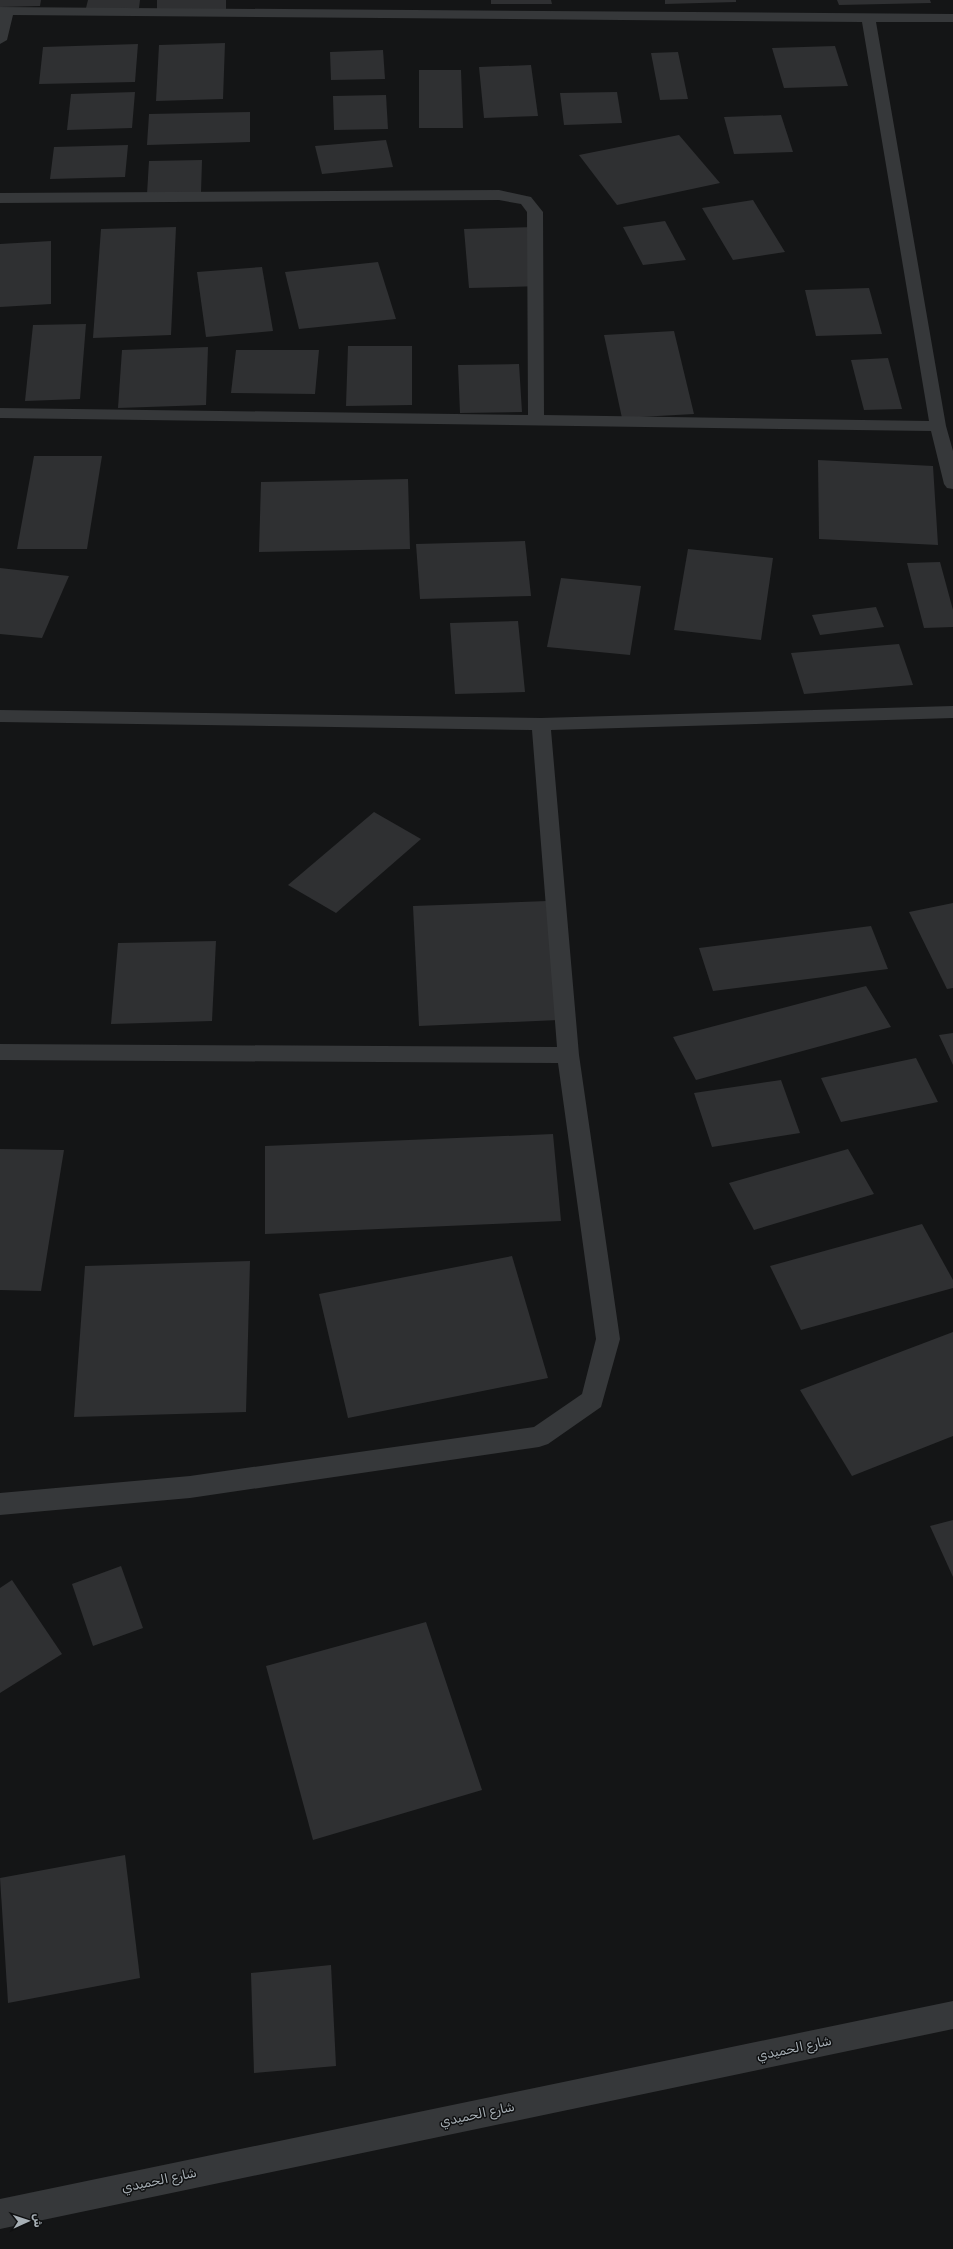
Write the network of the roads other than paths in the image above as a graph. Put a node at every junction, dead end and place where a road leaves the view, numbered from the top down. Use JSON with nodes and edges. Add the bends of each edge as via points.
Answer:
{"nodes":[{"id":1,"x":4,"y":11,"type":"edge"},
{"id":2,"x":953,"y":18,"type":"edge"},
{"id":3,"x":869,"y":19,"type":"junction"},
{"id":4,"x":0,"y":40,"type":"edge"},
{"id":5,"x":0,"y":198,"type":"edge"},
{"id":6,"x":0,"y":413,"type":"edge"},
{"id":7,"x":536,"y":419,"type":"junction"},
{"id":8,"x":938,"y":426,"type":"junction"},
{"id":9,"x":953,"y":484,"type":"edge"},
{"id":10,"x":953,"y":712,"type":"edge"},
{"id":11,"x":0,"y":716,"type":"edge"},
{"id":12,"x":541,"y":724,"type":"junction"},
{"id":13,"x":0,"y":1052,"type":"edge"},
{"id":14,"x":568,"y":1055,"type":"junction"},
{"id":15,"x":0,"y":1504,"type":"edge"},
{"id":16,"x":953,"y":2015,"type":"edge"},
{"id":17,"x":0,"y":2214,"type":"edge"}],
"edges":[{"from":1,"to":3,"type":"street"},
{"from":1,"to":4,"type":"street"},
{"from":2,"to":3,"type":"street"},
{"from":3,"to":8,"type":"street"},
{"from":5,"to":7,"type":"street","via":[[499,195],[526,200],[535,212]]},
{"from":6,"to":7,"type":"street"},
{"from":7,"to":8,"type":"street"},
{"from":8,"to":9,"type":"street"},
{"from":10,"to":12,"type":"street"},
{"from":11,"to":12,"type":"street"},
{"from":12,"to":14,"type":"street"},
{"from":13,"to":14,"type":"street"},
{"from":14,"to":15,"type":"street","via":[[608,1339],[593,1400],[539,1437],[190,1487]]},
{"from":16,"to":17,"type":"street","name":"شارع الحميدي"}]}
